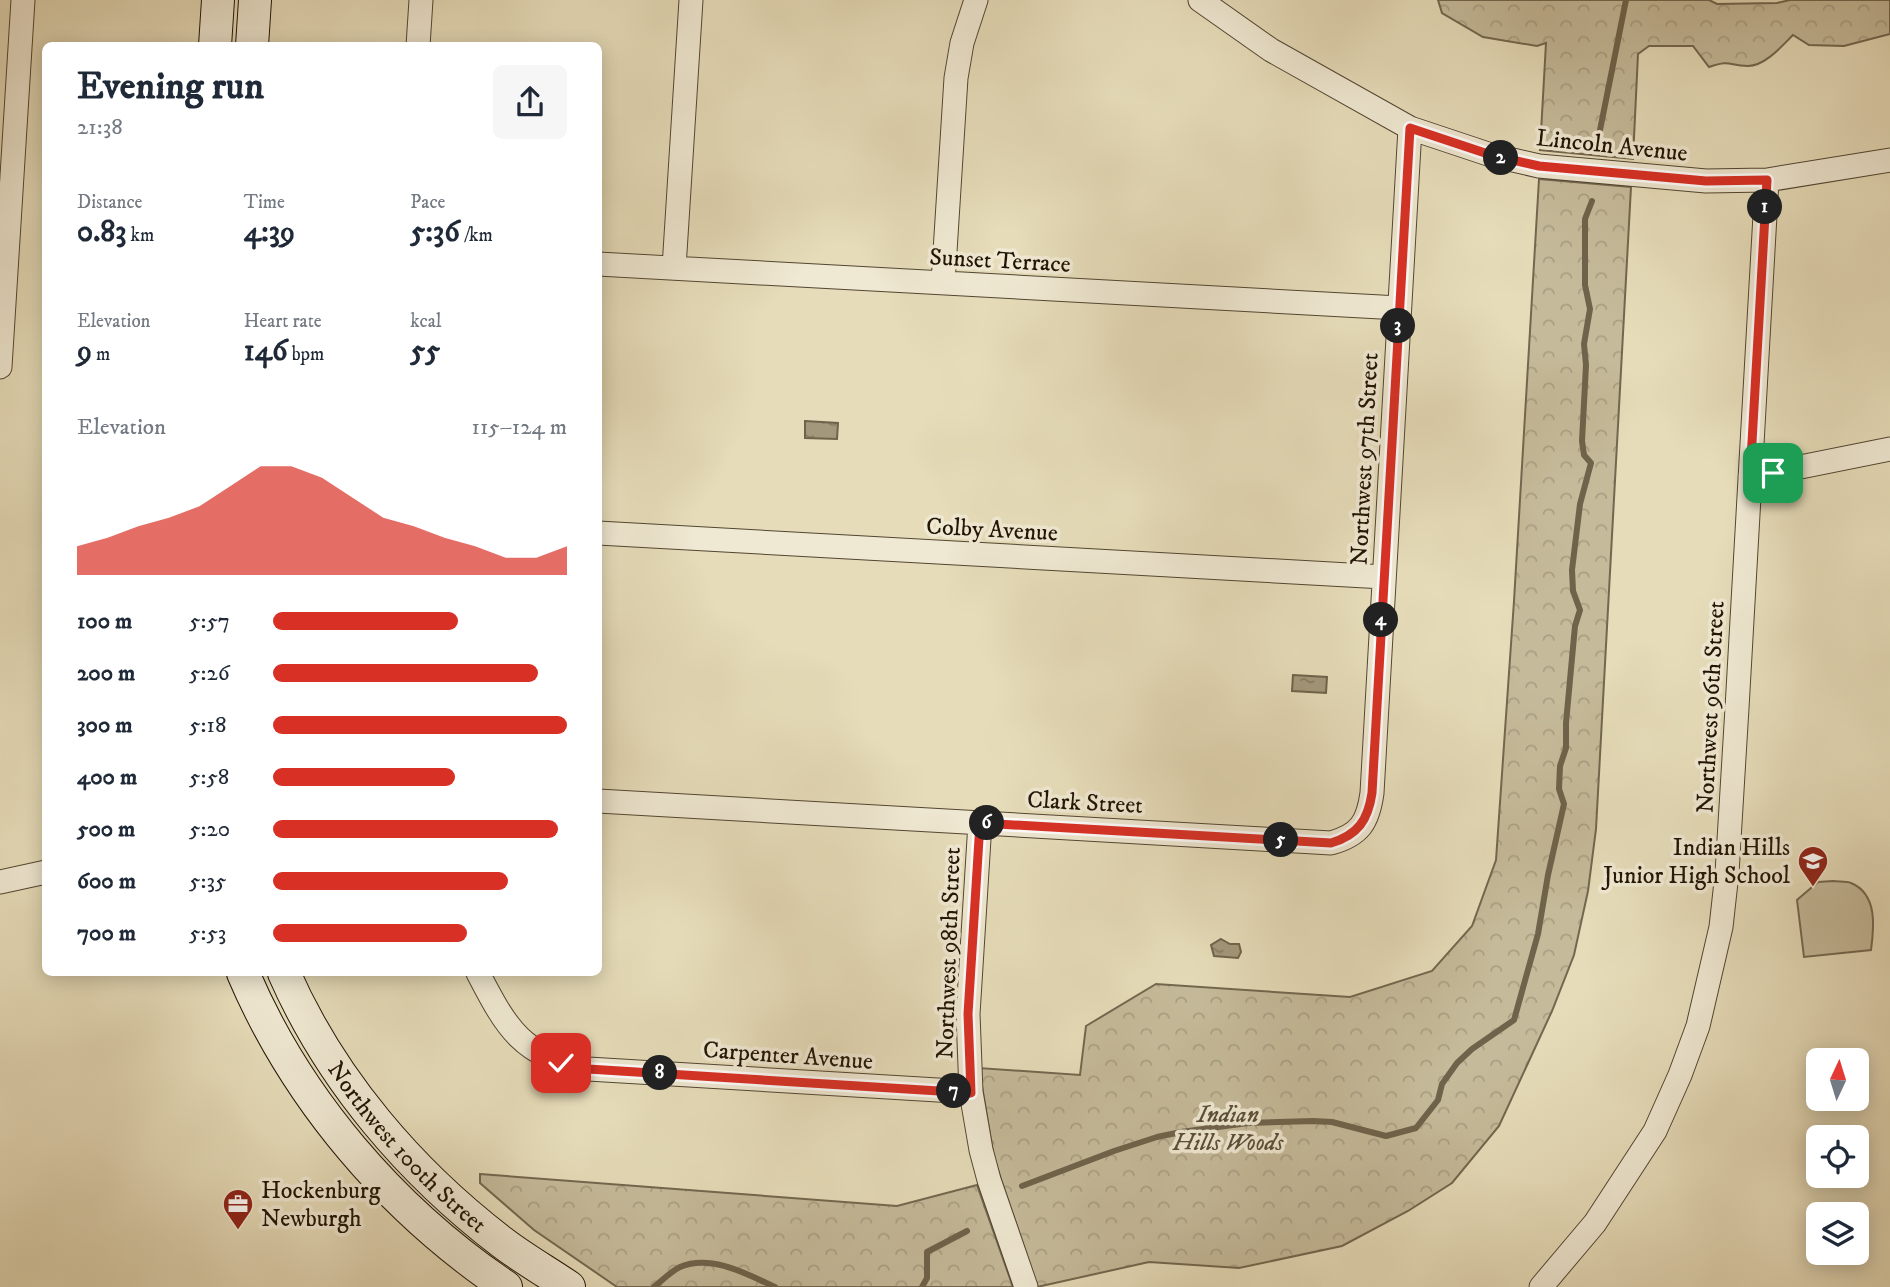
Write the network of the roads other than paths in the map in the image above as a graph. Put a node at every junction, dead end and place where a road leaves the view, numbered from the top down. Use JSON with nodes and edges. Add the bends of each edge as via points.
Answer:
{"nodes":[{"id":1,"x":23,"y":0,"type":"edge"},
{"id":2,"x":218,"y":0,"type":"edge"},
{"id":3,"x":255,"y":0,"type":"edge"},
{"id":4,"x":421,"y":0,"type":"edge"},
{"id":5,"x":691,"y":0,"type":"edge"},
{"id":6,"x":976,"y":0,"type":"edge"},
{"id":7,"x":1200,"y":0,"type":"edge"},
{"id":8,"x":215,"y":42,"type":"edge"},
{"id":9,"x":252,"y":42,"type":"edge"},
{"id":10,"x":418,"y":42,"type":"edge"},
{"id":11,"x":1410,"y":128,"type":"junction"},
{"id":12,"x":1890,"y":160,"type":"edge"},
{"id":13,"x":1767,"y":180,"type":"junction"},
{"id":14,"x":602,"y":264,"type":"edge"},
{"id":15,"x":674,"y":268,"type":"junction"},
{"id":16,"x":943,"y":283,"type":"junction"},
{"id":17,"x":1399,"y":308,"type":"junction"},
{"id":18,"x":0,"y":367,"type":"edge"},
{"id":19,"x":1890,"y":449,"type":"edge"},
{"id":20,"x":1750,"y":477,"type":"junction"},
{"id":21,"x":602,"y":533,"type":"edge"},
{"id":22,"x":1384,"y":577,"type":"junction"},
{"id":23,"x":1372,"y":793,"type":"joint"},
{"id":24,"x":602,"y":801,"type":"edge"},
{"id":25,"x":980,"y":823,"type":"junction"},
{"id":26,"x":42,"y":873,"type":"edge"},
{"id":27,"x":0,"y":882,"type":"edge"},
{"id":28,"x":244,"y":976,"type":"edge"},
{"id":29,"x":285,"y":976,"type":"edge"},
{"id":30,"x":480,"y":976,"type":"edge"},
{"id":31,"x":971,"y":1093,"type":"junction"},
{"id":32,"x":1552,"y":1283,"type":"edge"},
{"id":33,"x":506,"y":1287,"type":"edge"},
{"id":34,"x":569,"y":1287,"type":"edge"},
{"id":35,"x":1026,"y":1287,"type":"edge"}],
"edges":[{"from":1,"to":18,"type":"street"},
{"from":2,"to":8,"type":"main road"},
{"from":3,"to":9,"type":"main road"},
{"from":4,"to":10,"type":"street"},
{"from":5,"to":15,"type":"street"},
{"from":6,"to":16,"type":"street","via":[[956,78]]},
{"from":7,"to":11,"type":"street","name":"Lincoln Avenue","via":[[1271,50]]},
{"from":11,"to":13,"type":"street","name":"Lincoln Avenue","via":[[1539,166],[1706,181]]},
{"from":11,"to":17,"type":"street","name":"Northwest 97th Street"},
{"from":12,"to":13,"type":"street","name":"Lincoln Avenue"},
{"from":13,"to":20,"type":"street","name":"Northwest 96th Street"},
{"from":14,"to":15,"type":"street","name":"Sunset Terrace"},
{"from":15,"to":16,"type":"street","name":"Sunset Terrace"},
{"from":16,"to":17,"type":"street","name":"Sunset Terrace"},
{"from":17,"to":22,"type":"street","name":"Northwest 97th Street"},
{"from":19,"to":20,"type":"street"},
{"from":20,"to":32,"type":"street","name":"Northwest 96th Street","via":[[1727,873],[1705,1003],[1655,1131]]},
{"from":21,"to":22,"type":"street","name":"Colby Avenue"},
{"from":22,"to":23,"type":"street","name":"Northwest 97th Street"},
{"from":23,"to":25,"type":"street","name":"Clark Street","via":[[1364,824],[1346,839],[1331,843]]},
{"from":24,"to":25,"type":"street","name":"Clark Street"},
{"from":25,"to":31,"type":"street","name":"Northwest 98th Street","via":[[968,1014]]},
{"from":26,"to":27,"type":"street"},
{"from":28,"to":33,"type":"main road","name":"Northwest 100th Street","via":[[299,1079],[375,1177],[432,1231]]},
{"from":29,"to":34,"type":"main road","name":"Northwest 100th Street","via":[[317,1040],[392,1140],[482,1226]]},
{"from":30,"to":31,"type":"street","name":"Carpenter Avenue","via":[[506,1024],[530,1048],[561,1063],[588,1069]]},
{"from":31,"to":35,"type":"street","name":"Northwest 98th Street","via":[[989,1180]]}]}
